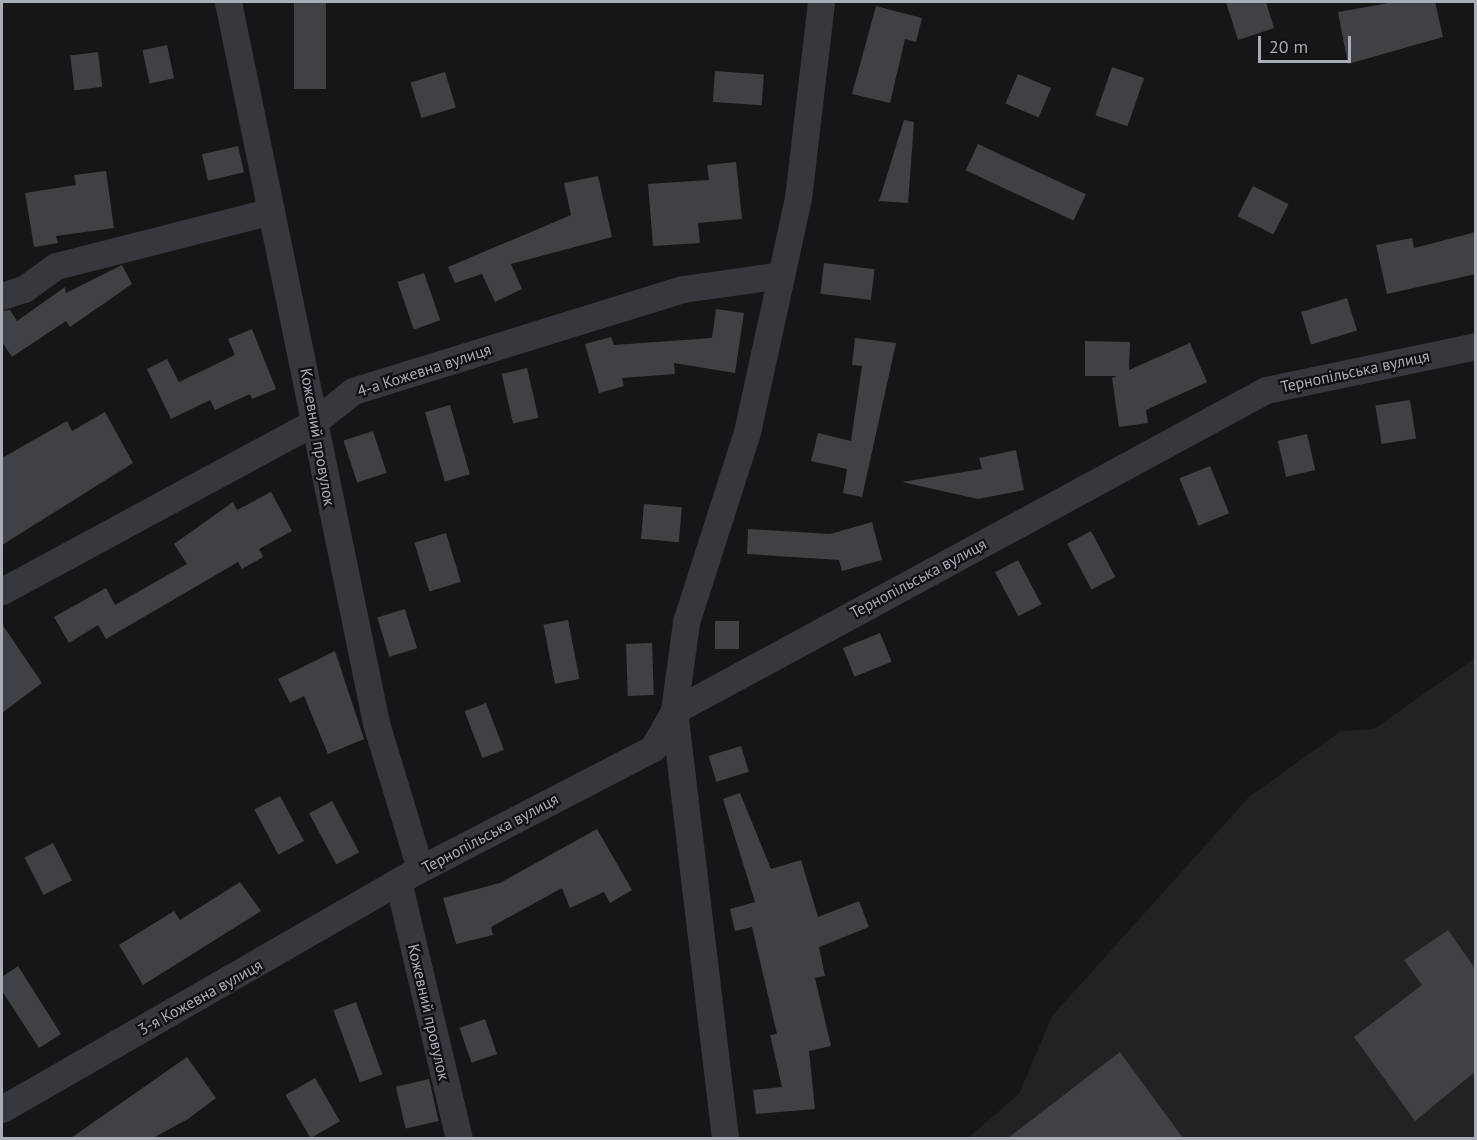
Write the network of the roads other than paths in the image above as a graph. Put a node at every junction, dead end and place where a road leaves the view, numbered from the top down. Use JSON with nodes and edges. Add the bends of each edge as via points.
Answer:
{"nodes":[{"id":1,"x":228,"y":2,"type":"edge"},
{"id":2,"x":820,"y":2,"type":"edge"},
{"id":3,"x":271,"y":211,"type":"junction"},
{"id":4,"x":781,"y":275,"type":"junction"},
{"id":5,"x":2,"y":296,"type":"edge"},
{"id":6,"x":1476,"y":346,"type":"edge"},
{"id":7,"x":317,"y":420,"type":"junction"},
{"id":8,"x":2,"y":591,"type":"edge"},
{"id":9,"x":674,"y":711,"type":"junction"},
{"id":10,"x":409,"y":877,"type":"junction"},
{"id":11,"x":2,"y":1108,"type":"edge"},
{"id":12,"x":459,"y":1138,"type":"edge"},
{"id":13,"x":725,"y":1138,"type":"edge"}],
"edges":[{"from":1,"to":3,"type":"street","name":"Кожевний провулок"},
{"from":2,"to":4,"type":"street","via":[[798,198]]},
{"from":3,"to":5,"type":"street","via":[[57,266],[24,289]]},
{"from":3,"to":7,"type":"street","name":"Кожевний провулок"},
{"from":4,"to":7,"type":"street","name":"4-а Кожевна вулиця","via":[[683,289],[353,391]]},
{"from":4,"to":9,"type":"street","via":[[747,432],[686,622]]},
{"from":6,"to":9,"type":"street","name":"Тернопільська вулиця","via":[[1266,390]]},
{"from":7,"to":8,"type":"street","name":"4-а Кожевна вулиця"},
{"from":7,"to":10,"type":"street","name":"Кожевний провулок","via":[[333,525]]},
{"from":9,"to":10,"type":"street","name":"Тернопільська вулиця","via":[[652,748]]},
{"from":9,"to":13,"type":"street"},
{"from":10,"to":11,"type":"street","name":"3-я Кожевна вулиця"},
{"from":10,"to":12,"type":"street","name":"Кожевний провулок"}]}
